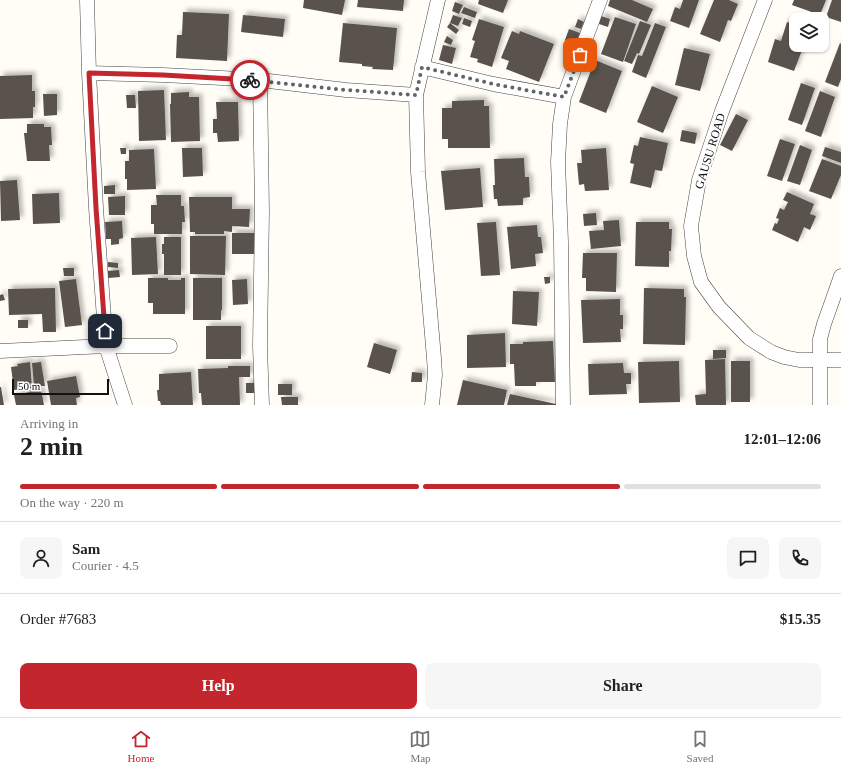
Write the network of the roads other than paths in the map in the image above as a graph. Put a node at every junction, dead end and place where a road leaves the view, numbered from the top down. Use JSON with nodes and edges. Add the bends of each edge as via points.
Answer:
{"nodes":[{"id":1,"x":87,"y":0,"type":"edge"},
{"id":2,"x":438,"y":0,"type":"edge"},
{"id":3,"x":600,"y":0,"type":"edge"},
{"id":4,"x":765,"y":0,"type":"edge"},
{"id":5,"x":422,"y":67,"type":"junction"},
{"id":6,"x":89,"y":73,"type":"junction"},
{"id":7,"x":260,"y":80,"type":"junction"},
{"id":8,"x":416,"y":95,"type":"junction"},
{"id":9,"x":564,"y":97,"type":"junction"},
{"id":10,"x":841,"y":276,"type":"edge"},
{"id":11,"x":106,"y":346,"type":"junction"},
{"id":12,"x":170,"y":346,"type":"dead end"},
{"id":13,"x":0,"y":351,"type":"edge"},
{"id":14,"x":821,"y":360,"type":"junction"},
{"id":15,"x":841,"y":360,"type":"edge"},
{"id":16,"x":125,"y":405,"type":"edge"},
{"id":17,"x":262,"y":405,"type":"edge"},
{"id":18,"x":432,"y":405,"type":"edge"},
{"id":19,"x":563,"y":405,"type":"edge"},
{"id":20,"x":820,"y":405,"type":"edge"}],
"edges":[{"from":1,"to":6,"type":"street"},
{"from":2,"to":5,"type":"street"},
{"from":3,"to":9,"type":"street"},
{"from":4,"to":14,"type":"street","name":"GAUSU ROAD","via":[[722,111],[699,180],[691,226],[694,256],[702,282],[719,307],[749,338],[784,357]]},
{"from":5,"to":8,"type":"street"},
{"from":5,"to":9,"type":"street"},
{"from":6,"to":7,"type":"street"},
{"from":6,"to":11,"type":"street"},
{"from":7,"to":8,"type":"street"},
{"from":7,"to":17,"type":"street"},
{"from":8,"to":18,"type":"street","via":[[418,172],[435,375]]},
{"from":9,"to":19,"type":"street","via":[[558,162],[562,242]]},
{"from":10,"to":14,"type":"street","via":[[820,339]]},
{"from":11,"to":12,"type":"street"},
{"from":11,"to":13,"type":"street"},
{"from":11,"to":16,"type":"street"},
{"from":14,"to":15,"type":"street","name":"GAUSU ROAD"},
{"from":14,"to":20,"type":"street"}]}
